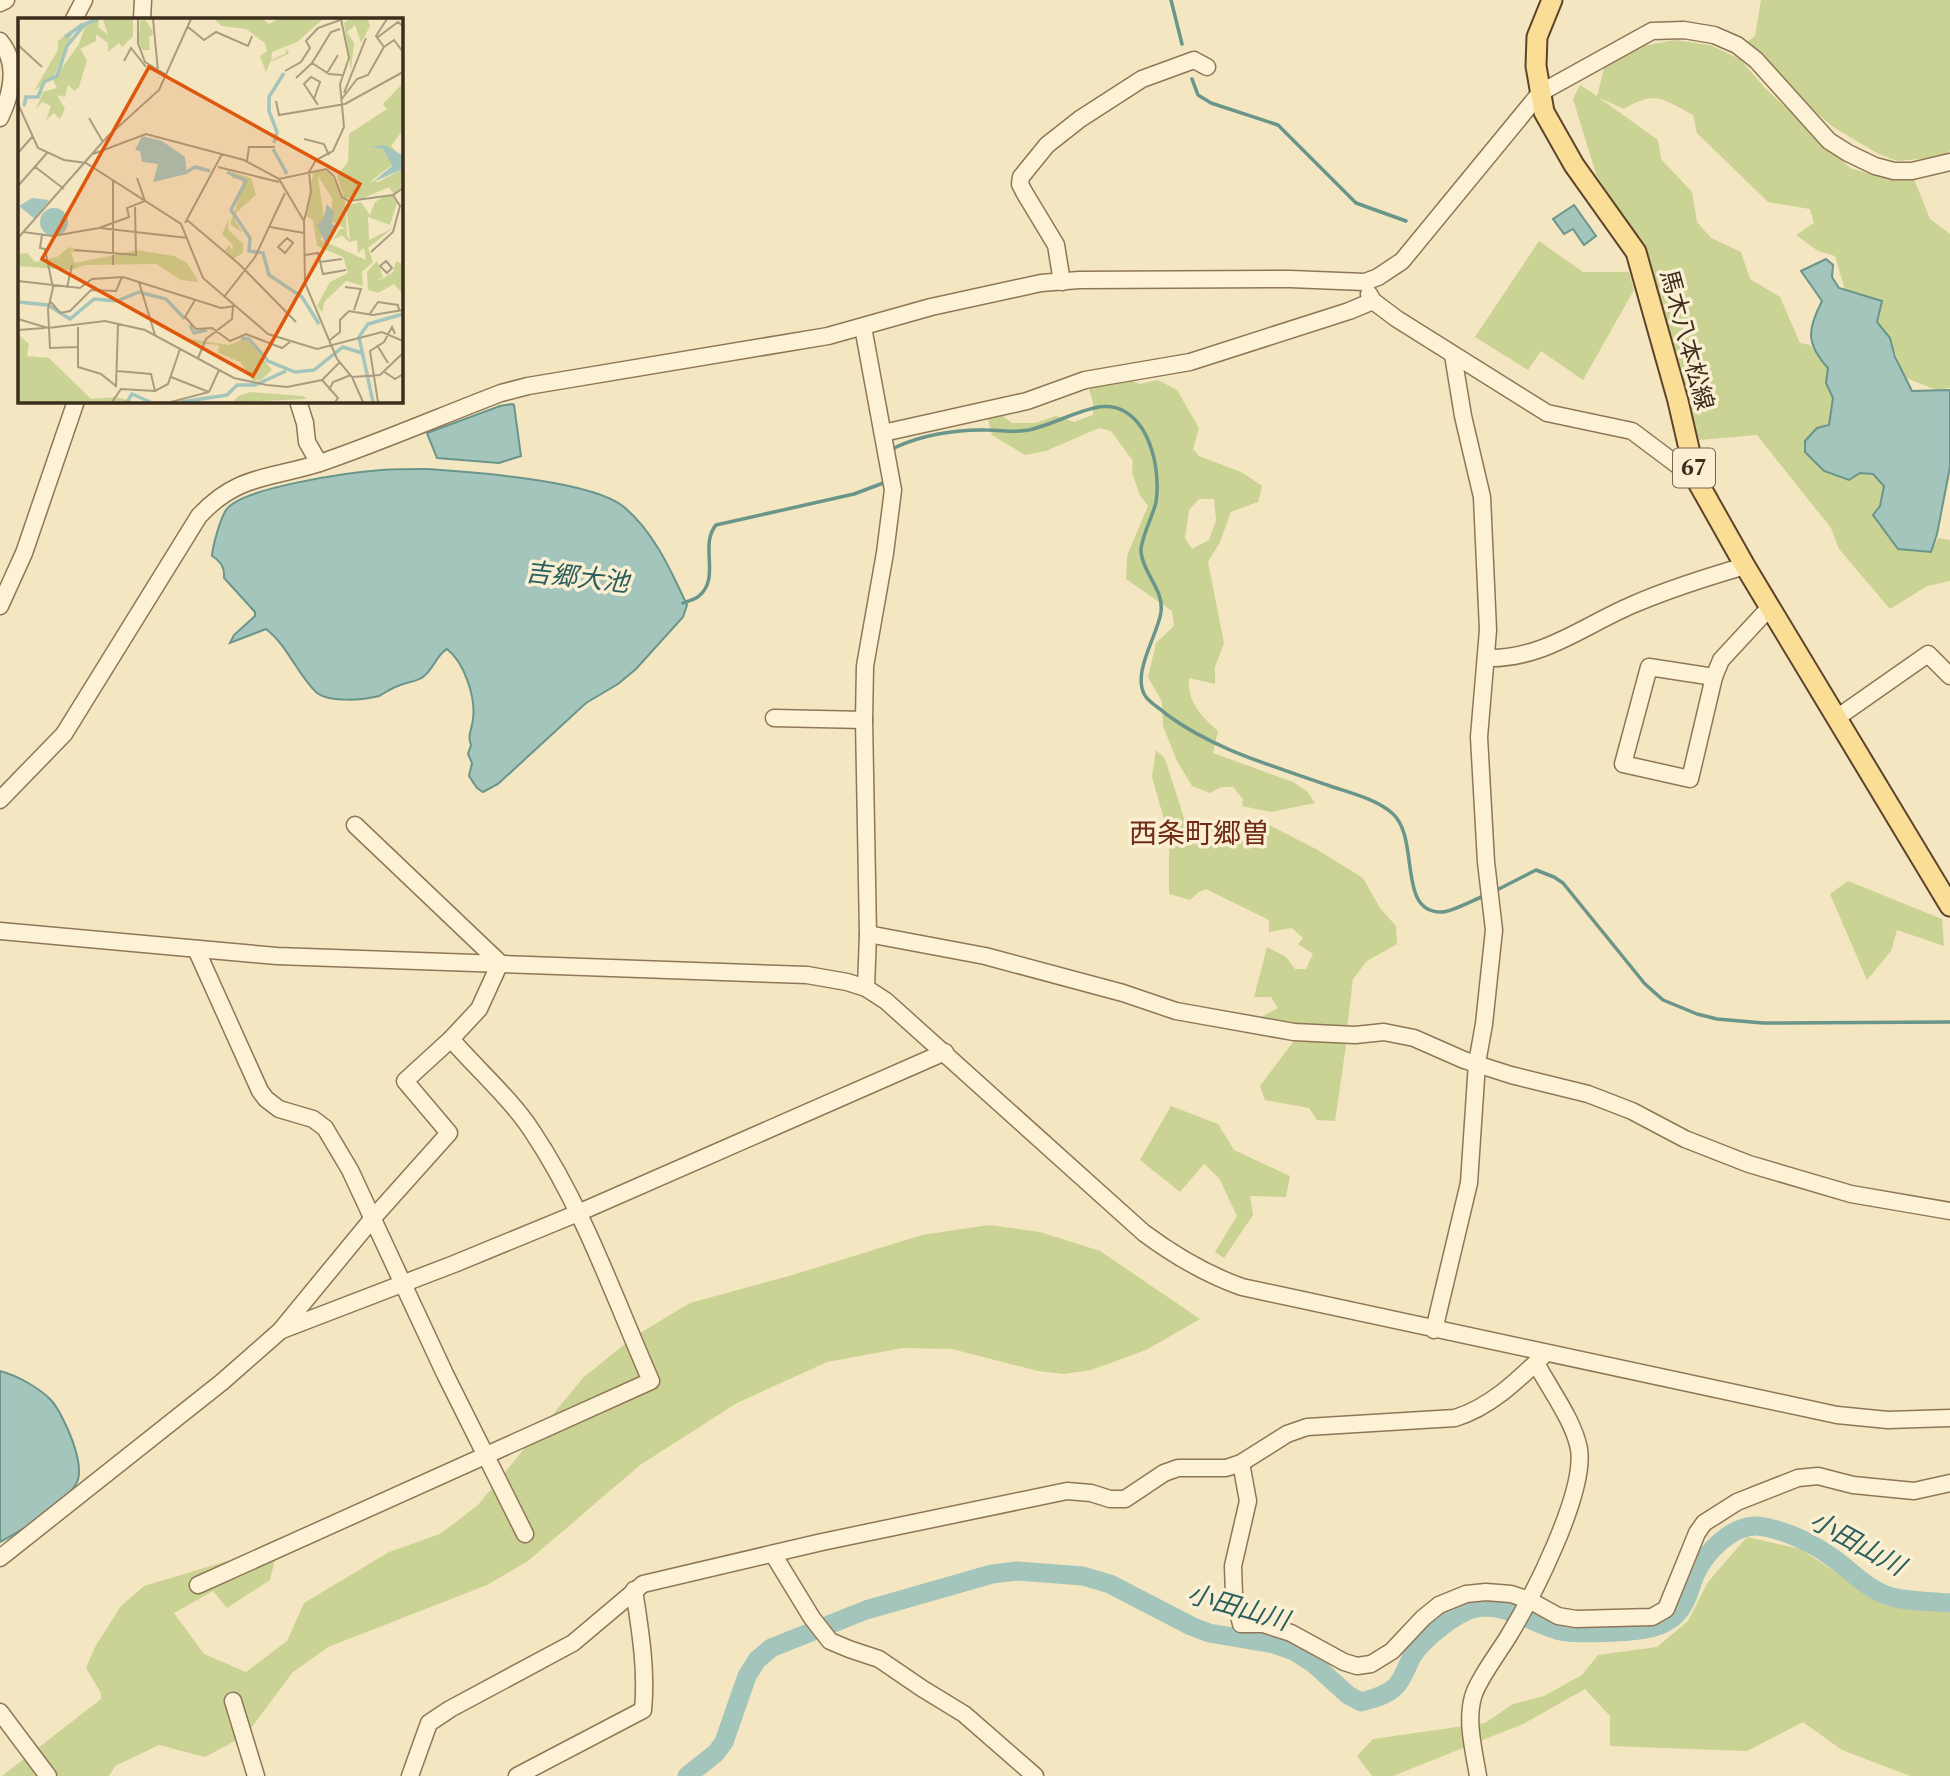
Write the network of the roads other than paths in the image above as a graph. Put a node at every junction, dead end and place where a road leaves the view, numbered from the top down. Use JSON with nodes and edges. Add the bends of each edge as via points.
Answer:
{"nodes":[{"id":1,"x":6,"y":0,"type":"edge"},
{"id":2,"x":84,"y":0,"type":"edge"},
{"id":3,"x":143,"y":0,"type":"edge"},
{"id":4,"x":1552,"y":0,"type":"edge"},
{"id":5,"x":0,"y":3,"type":"edge"},
{"id":6,"x":75,"y":18,"type":"edge"},
{"id":7,"x":142,"y":18,"type":"edge"},
{"id":8,"x":9,"y":46,"type":"edge"},
{"id":9,"x":1207,"y":67,"type":"dead end"},
{"id":10,"x":1540,"y":93,"type":"junction"},
{"id":11,"x":0,"y":118,"type":"edge"},
{"id":12,"x":1950,"y":162,"type":"edge"},
{"id":13,"x":1062,"y":282,"type":"junction"},
{"id":14,"x":1365,"y":282,"type":"junction"},
{"id":15,"x":1373,"y":301,"type":"junction"},
{"id":16,"x":863,"y":327,"type":"junction"},
{"id":17,"x":1453,"y":355,"type":"junction"},
{"id":18,"x":76,"y":402,"type":"edge"},
{"id":19,"x":298,"y":402,"type":"edge"},
{"id":20,"x":883,"y":433,"type":"junction"},
{"id":21,"x":318,"y":463,"type":"junction"},
{"id":22,"x":1696,"y":479,"type":"junction"},
{"id":23,"x":1745,"y":566,"type":"junction"},
{"id":24,"x":0,"y":606,"type":"edge"},
{"id":25,"x":1770,"y":607,"type":"junction"},
{"id":26,"x":1486,"y":658,"type":"junction"},
{"id":27,"x":1950,"y":676,"type":"edge"},
{"id":28,"x":1714,"y":677,"type":"junction"},
{"id":29,"x":1838,"y":717,"type":"junction"},
{"id":30,"x":775,"y":718,"type":"dead end"},
{"id":31,"x":864,"y":720,"type":"junction"},
{"id":32,"x":0,"y":800,"type":"edge"},
{"id":33,"x":355,"y":825,"type":"dead end"},
{"id":34,"x":1950,"y":906,"type":"edge"},
{"id":35,"x":0,"y":931,"type":"edge"},
{"id":36,"x":868,"y":933,"type":"junction"},
{"id":37,"x":196,"y":949,"type":"junction"},
{"id":38,"x":500,"y":963,"type":"junction"},
{"id":39,"x":866,"y":988,"type":"junction"},
{"id":40,"x":451,"y":1040,"type":"junction"},
{"id":41,"x":944,"y":1052,"type":"junction"},
{"id":42,"x":1477,"y":1063,"type":"junction"},
{"id":43,"x":1950,"y":1211,"type":"edge"},
{"id":44,"x":578,"y":1213,"type":"junction"},
{"id":45,"x":373,"y":1218,"type":"junction"},
{"id":46,"x":403,"y":1284,"type":"junction"},
{"id":47,"x":1434,"y":1330,"type":"junction"},
{"id":48,"x":280,"y":1331,"type":"junction"},
{"id":49,"x":1541,"y":1358,"type":"junction"},
{"id":50,"x":1950,"y":1418,"type":"edge"},
{"id":51,"x":484,"y":1455,"type":"junction"},
{"id":52,"x":1241,"y":1463,"type":"junction"},
{"id":53,"x":1950,"y":1483,"type":"edge"},
{"id":54,"x":525,"y":1534,"type":"dead end"},
{"id":55,"x":774,"y":1554,"type":"junction"},
{"id":56,"x":0,"y":1558,"type":"edge"},
{"id":57,"x":198,"y":1585,"type":"dead end"},
{"id":58,"x":634,"y":1590,"type":"junction"},
{"id":59,"x":1529,"y":1600,"type":"junction"},
{"id":60,"x":233,"y":1701,"type":"dead end"},
{"id":61,"x":0,"y":1712,"type":"edge"},
{"id":62,"x":48,"y":1776,"type":"edge"},
{"id":63,"x":256,"y":1776,"type":"edge"},
{"id":64,"x":410,"y":1776,"type":"edge"},
{"id":65,"x":517,"y":1776,"type":"edge"},
{"id":66,"x":1035,"y":1776,"type":"edge"},
{"id":67,"x":1478,"y":1776,"type":"edge"}],
"edges":[{"from":1,"to":5,"type":"street"},
{"from":2,"to":6,"type":"street"},
{"from":3,"to":7,"type":"street"},
{"from":4,"to":10,"type":"main road","name":"馬木八本松線","number":"67","via":[[1537,37],[1535,66]]},
{"from":8,"to":11,"type":"street","via":[[12,85]]},
{"from":9,"to":13,"type":"street","via":[[1194,60],[1120,92],[1047,145],[1021,177],[1024,192],[1056,245]]},
{"from":10,"to":12,"type":"street","via":[[1652,31],[1714,35],[1745,50],[1829,141],[1848,153],[1894,171],[1925,170]]},
{"from":10,"to":14,"type":"street","via":[[1402,261]]},
{"from":10,"to":22,"type":"main road","name":"馬木八本松線","number":"67","via":[[1544,112],[1574,165],[1636,252]]},
{"from":13,"to":14,"type":"street"},
{"from":13,"to":16,"type":"street","via":[[975,296]]},
{"from":14,"to":15,"type":"street"},
{"from":15,"to":17,"type":"street"},
{"from":15,"to":20,"type":"street","via":[[1189,362],[1085,380],[1027,401]]},
{"from":16,"to":20,"type":"street"},
{"from":16,"to":21,"type":"street","via":[[528,386]]},
{"from":17,"to":22,"type":"street","via":[[1547,413],[1632,431]]},
{"from":17,"to":26,"type":"street","via":[[1482,497]]},
{"from":18,"to":24,"type":"street","via":[[24,552]]},
{"from":19,"to":21,"type":"street","via":[[306,442]]},
{"from":20,"to":31,"type":"street","via":[[892,490],[865,666]]},
{"from":21,"to":32,"type":"street","via":[[243,483],[211,502],[64,734]]},
{"from":22,"to":23,"type":"main road","name":"馬木八本松線","number":"67"},
{"from":23,"to":25,"type":"main road","name":"馬木八本松線","number":"67"},
{"from":23,"to":26,"type":"street","via":[[1629,606],[1563,641],[1504,658]]},
{"from":25,"to":28,"type":"street","via":[[1721,660]]},
{"from":25,"to":29,"type":"main road","name":"馬木八本松線","number":"67"},
{"from":26,"to":42,"type":"street","via":[[1479,737],[1494,929]]},
{"from":27,"to":29,"type":"street","via":[[1928,653]]},
{"from":28,"to":28,"type":"street","via":[[1649,667],[1623,764],[1690,779]]},
{"from":29,"to":34,"type":"main road","name":"馬木八本松線","number":"67"},
{"from":30,"to":31,"type":"street"},
{"from":31,"to":36,"type":"street"},
{"from":33,"to":38,"type":"street"},
{"from":35,"to":37,"type":"street"},
{"from":36,"to":39,"type":"street"},
{"from":36,"to":42,"type":"street","via":[[985,956],[1176,1011],[1294,1032],[1384,1032],[1414,1038]]},
{"from":37,"to":38,"type":"street"},
{"from":37,"to":45,"type":"street","via":[[260,1091],[279,1109],[326,1128]]},
{"from":38,"to":39,"type":"street","via":[[807,975]]},
{"from":38,"to":40,"type":"street","via":[[478,1009]]},
{"from":39,"to":41,"type":"street"},
{"from":40,"to":44,"type":"street","via":[[530,1127]]},
{"from":40,"to":45,"type":"street","via":[[405,1081],[449,1133]]},
{"from":41,"to":44,"type":"street"},
{"from":41,"to":47,"type":"street","via":[[1175,1256],[1242,1287]]},
{"from":42,"to":43,"type":"street","via":[[1588,1094],[1749,1164],[1851,1194]]},
{"from":42,"to":47,"type":"street","via":[[1469,1182]]},
{"from":44,"to":46,"type":"street"},
{"from":44,"to":51,"type":"street","via":[[651,1381]]},
{"from":45,"to":46,"type":"street"},
{"from":45,"to":48,"type":"street"},
{"from":46,"to":48,"type":"street"},
{"from":46,"to":51,"type":"street"},
{"from":47,"to":49,"type":"street"},
{"from":48,"to":56,"type":"street"},
{"from":49,"to":50,"type":"street","via":[[1837,1415],[1888,1420]]},
{"from":49,"to":52,"type":"street","via":[[1492,1400],[1467,1414],[1307,1427]]},
{"from":49,"to":59,"type":"street","via":[[1579,1452],[1575,1486],[1562,1527]]},
{"from":51,"to":54,"type":"street"},
{"from":51,"to":57,"type":"street"},
{"from":52,"to":55,"type":"street","via":[[1226,1468],[1178,1468],[1125,1499],[1067,1490]]},
{"from":52,"to":59,"type":"street","via":[[1248,1501],[1233,1566],[1241,1624],[1263,1624],[1291,1633],[1357,1666],[1371,1664],[1392,1651],[1439,1605],[1466,1594],[1511,1594]]},
{"from":53,"to":59,"type":"street","via":[[1914,1491],[1818,1476],[1798,1478],[1737,1502],[1704,1523],[1666,1609],[1652,1617],[1576,1619],[1558,1616]]},
{"from":55,"to":58,"type":"street","via":[[681,1574]]},
{"from":55,"to":66,"type":"street","via":[[830,1641],[879,1659],[964,1714]]},
{"from":58,"to":64,"type":"street","via":[[573,1643],[429,1723]]},
{"from":58,"to":65,"type":"street","via":[[643,1710]]},
{"from":59,"to":67,"type":"street","via":[[1473,1694],[1471,1726]]},
{"from":60,"to":63,"type":"street"},
{"from":61,"to":62,"type":"street"}]}
